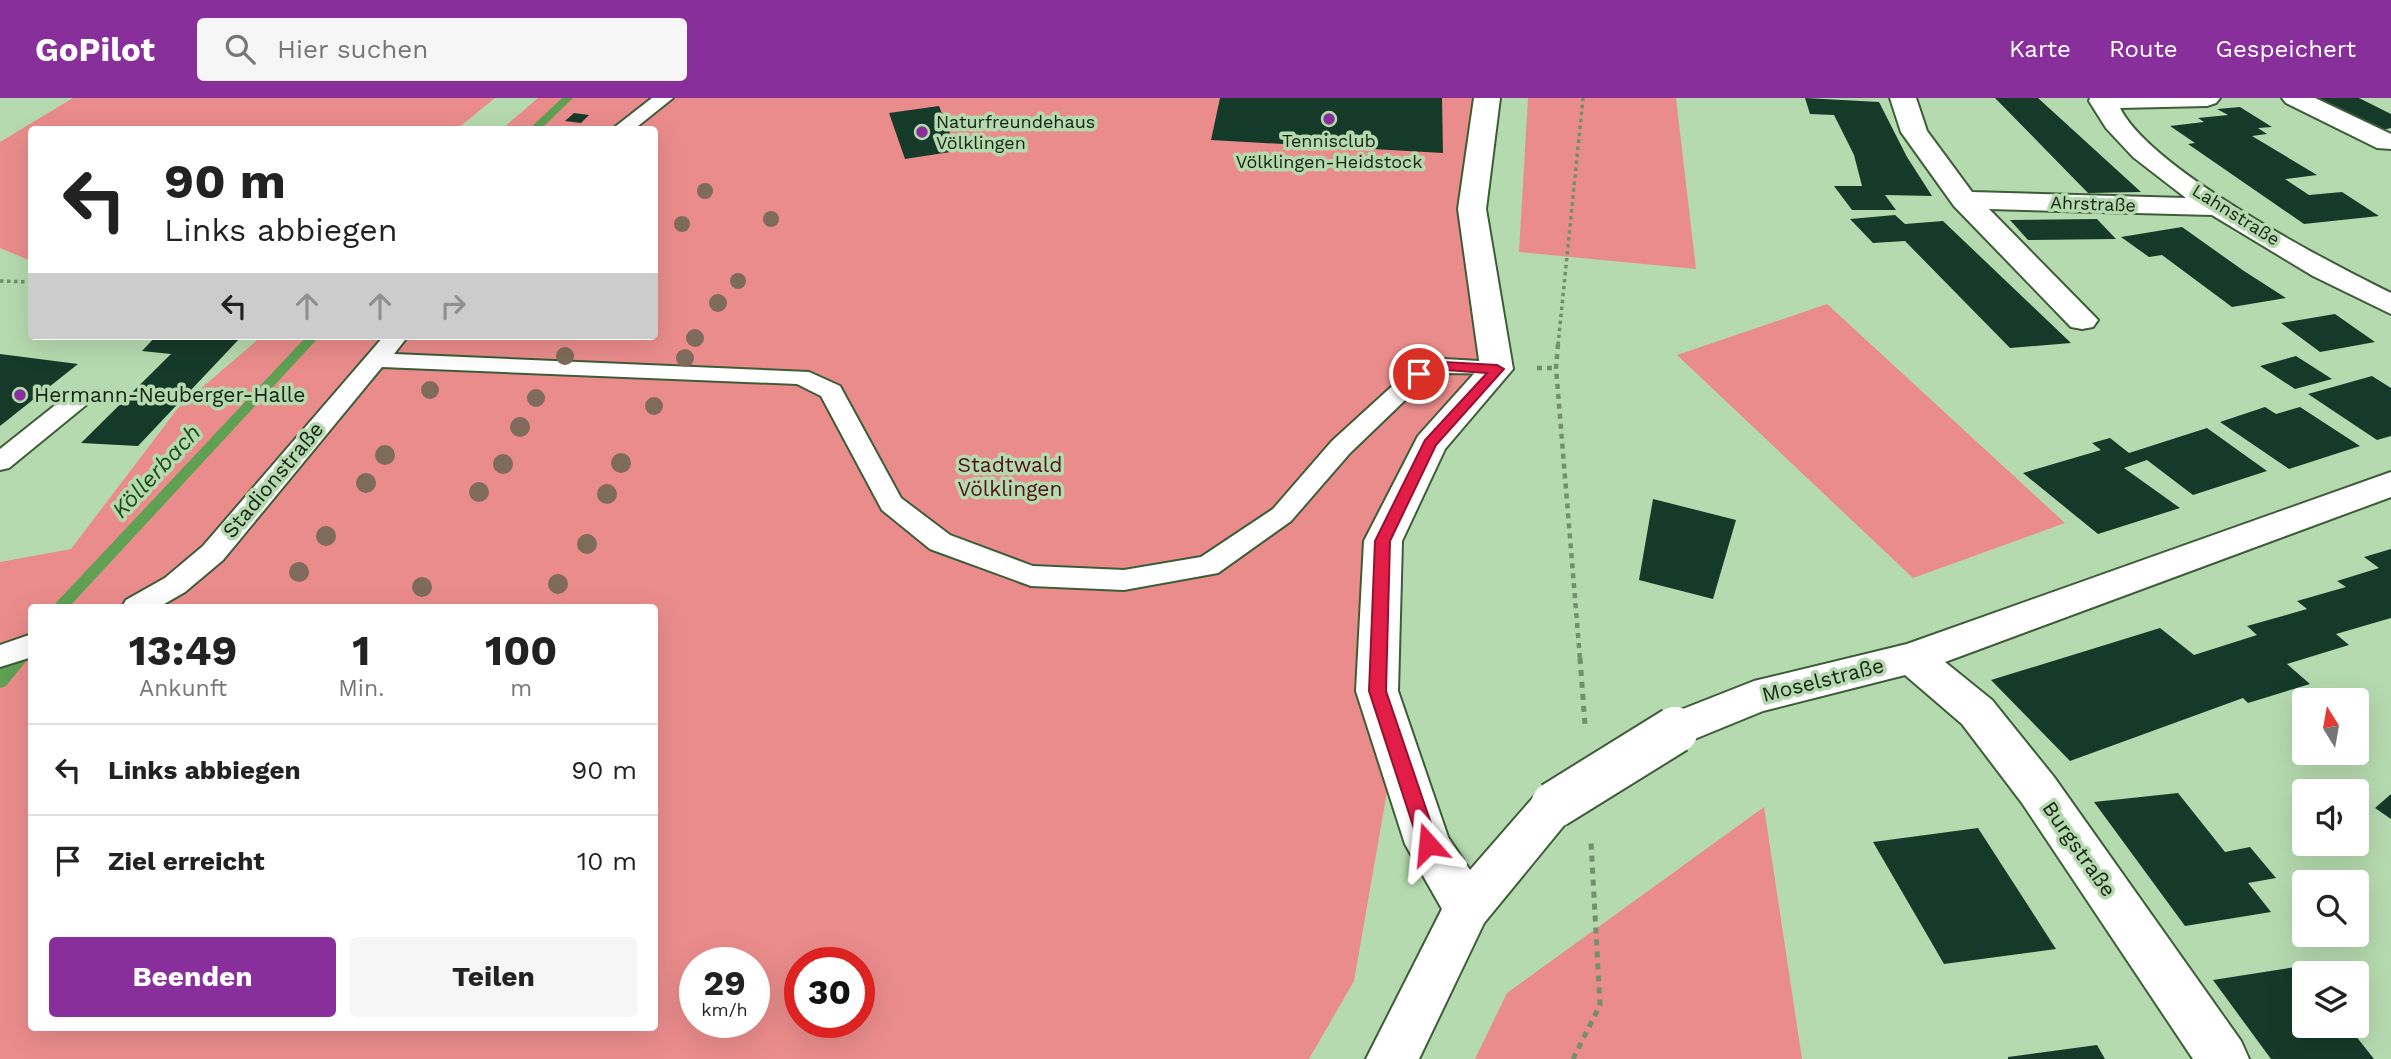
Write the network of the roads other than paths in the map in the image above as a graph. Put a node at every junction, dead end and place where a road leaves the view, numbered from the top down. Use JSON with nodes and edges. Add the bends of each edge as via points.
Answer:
{"nodes":[{"id":1,"x":664,"y":98,"type":"edge"},
{"id":2,"x":1488,"y":98,"type":"edge"},
{"id":3,"x":1903,"y":98,"type":"edge"},
{"id":4,"x":2207,"y":98,"type":"edge"},
{"id":5,"x":2294,"y":98,"type":"edge"},
{"id":6,"x":2103,"y":100,"type":"edge"},
{"id":7,"x":626,"y":126,"type":"edge"},
{"id":8,"x":2386,"y":142,"type":"dead end"},
{"id":9,"x":1964,"y":200,"type":"junction"},
{"id":10,"x":2221,"y":207,"type":"junction"},
{"id":11,"x":2391,"y":305,"type":"edge"},
{"id":12,"x":2082,"y":320,"type":"dead end"},
{"id":13,"x":392,"y":340,"type":"edge"},
{"id":14,"x":373,"y":360,"type":"junction"},
{"id":15,"x":1497,"y":369,"type":"junction"},
{"id":16,"x":77,"y":400,"type":"dead end"},
{"id":17,"x":0,"y":462,"type":"edge"},
{"id":18,"x":2391,"y":484,"type":"edge"},
{"id":19,"x":141,"y":604,"type":"edge"},
{"id":20,"x":28,"y":646,"type":"edge"},
{"id":21,"x":0,"y":656,"type":"edge"},
{"id":22,"x":1912,"y":658,"type":"junction"},
{"id":23,"x":1467,"y":908,"type":"junction"},
{"id":24,"x":1392,"y":1059,"type":"edge"},
{"id":25,"x":2223,"y":1059,"type":"edge"}],
"edges":[{"from":1,"to":7,"type":"lane"},
{"from":2,"to":15,"type":"street","via":[[1472,209]]},
{"from":3,"to":9,"type":"street","via":[[1914,132]]},
{"from":4,"to":6,"type":"street","name":"Lahnstraße"},
{"from":5,"to":8,"type":"street"},
{"from":6,"to":10,"type":"street","name":"Lahnstraße","via":[[2108,115],[2148,158]]},
{"from":9,"to":10,"type":"street","name":"Ahrstraße"},
{"from":9,"to":12,"type":"street"},
{"from":10,"to":11,"type":"street","name":"Lahnstraße","via":[[2340,280]]},
{"from":13,"to":14,"type":"lane","name":"Stadionstraße"},
{"from":14,"to":15,"type":"lane","via":[[801,377],[831,391],[891,504],[940,542],[1031,576],[1124,580],[1208,566],[1282,515],[1341,447],[1419,374],[1444,366]]},
{"from":14,"to":19,"type":"lane","name":"Stadionstraße","via":[[213,553],[174,585]]},
{"from":15,"to":23,"type":"street","via":[[1430,443],[1383,541],[1377,691],[1428,844]]},
{"from":16,"to":17,"type":"lane"},
{"from":18,"to":22,"type":"street","name":"Moselstraße"},
{"from":20,"to":21,"type":"lane"},
{"from":22,"to":23,"type":"street","name":"Moselstraße","bridge":true,"via":[[1754,697],[1675,730],[1554,805]]},
{"from":22,"to":25,"type":"street","name":"Burgstraße","via":[[1977,712],[2038,790]]},
{"from":23,"to":24,"type":"street","name":"Moselstraße"}]}
